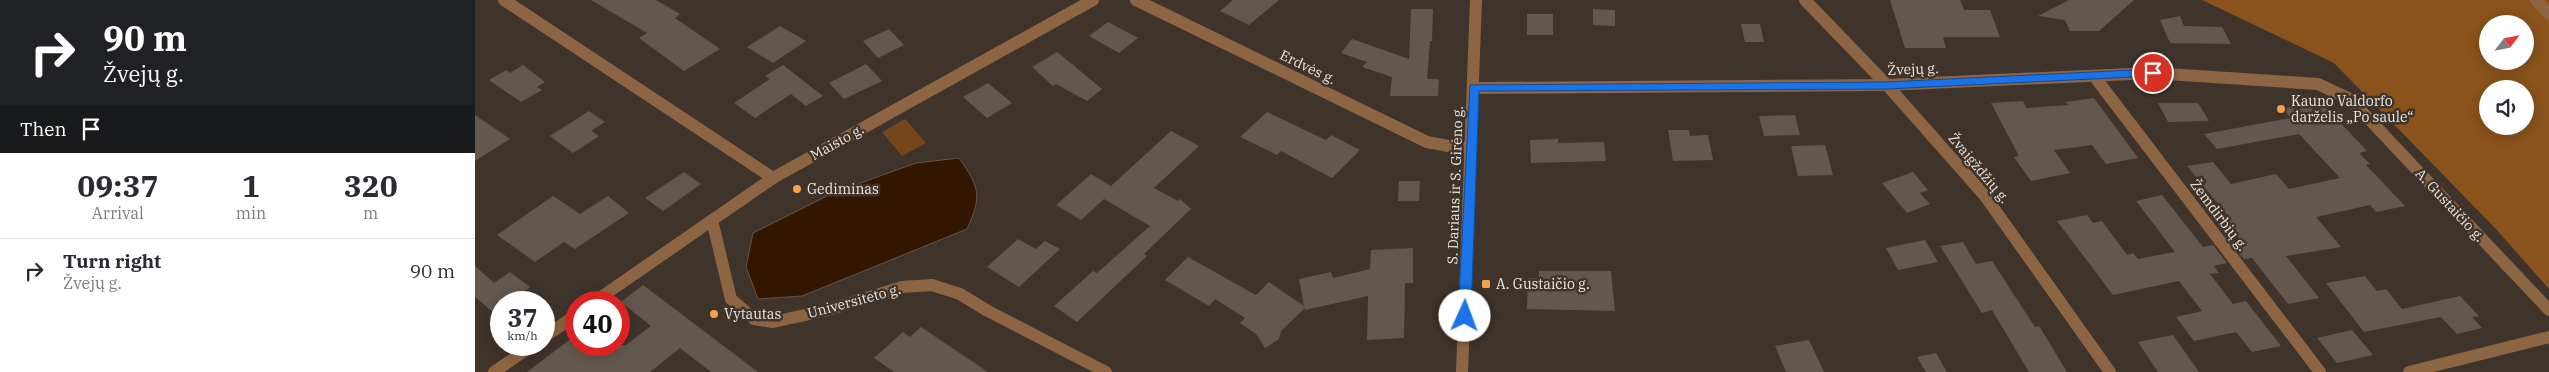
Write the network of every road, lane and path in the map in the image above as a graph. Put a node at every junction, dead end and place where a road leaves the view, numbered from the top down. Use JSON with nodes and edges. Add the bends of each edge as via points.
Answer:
{"nodes":[{"id":1,"x":504,"y":0,"type":"edge"},
{"id":2,"x":1093,"y":0,"type":"edge"},
{"id":3,"x":1135,"y":0,"type":"edge"},
{"id":4,"x":1477,"y":0,"type":"edge"},
{"id":5,"x":1805,"y":0,"type":"edge"},
{"id":6,"x":2536,"y":0,"type":"edge"},
{"id":7,"x":2549,"y":14,"type":"edge"},
{"id":8,"x":2094,"y":76,"type":"junction"},
{"id":9,"x":1887,"y":85,"type":"junction"},
{"id":10,"x":1474,"y":88,"type":"junction"},
{"id":11,"x":2350,"y":99,"type":"joint"},
{"id":12,"x":1471,"y":147,"type":"junction"},
{"id":13,"x":773,"y":178,"type":"junction"},
{"id":14,"x":713,"y":220,"type":"junction"},
{"id":15,"x":610,"y":291,"type":"edge"},
{"id":16,"x":2549,"y":310,"type":"edge"},
{"id":17,"x":2549,"y":337,"type":"edge"},
{"id":18,"x":517,"y":356,"type":"edge"},
{"id":19,"x":494,"y":372,"type":"edge"},
{"id":20,"x":1106,"y":372,"type":"edge"},
{"id":21,"x":1462,"y":372,"type":"edge"},
{"id":22,"x":2110,"y":372,"type":"edge"},
{"id":23,"x":2320,"y":372,"type":"edge"},
{"id":24,"x":2409,"y":372,"type":"edge"}],
"edges":[{"from":1,"to":13,"type":"street"},
{"from":2,"to":13,"type":"street","name":"Maisto g."},
{"from":3,"to":12,"type":"street","name":"Erdvės g.","via":[[1427,142]]},
{"from":4,"to":10,"type":"street","name":"S. Dariaus ir S. Girėno g."},
{"from":5,"to":9,"type":"street","name":"Žvaigždžių g."},
{"from":6,"to":7,"type":"street"},
{"from":8,"to":9,"type":"street","name":"Žvejų g."},
{"from":8,"to":11,"type":"street","name":"Žvejų g.","via":[[2153,73],[2318,84]]},
{"from":8,"to":23,"type":"street","name":"Žemdirbių g."},
{"from":9,"to":10,"type":"street","name":"Žvejų g."},
{"from":9,"to":22,"type":"street","name":"Žvaigždžių g.","via":[[1985,196]]},
{"from":10,"to":12,"type":"street","name":"S. Dariaus ir S. Girėno g."},
{"from":11,"to":16,"type":"street","name":"A. Gustaičio g."},
{"from":12,"to":21,"type":"street","name":"S. Dariaus ir S. Girėno g."},
{"from":13,"to":14,"type":"street","name":"Maisto g."},
{"from":14,"to":15,"type":"street","name":"Maisto g."},
{"from":14,"to":20,"type":"street","name":"Universiteto g.","via":[[731,299],[754,319],[773,322],[828,310],[902,287],[932,285],[960,294]]},
{"from":17,"to":24,"type":"street"},
{"from":18,"to":19,"type":"street"}]}
